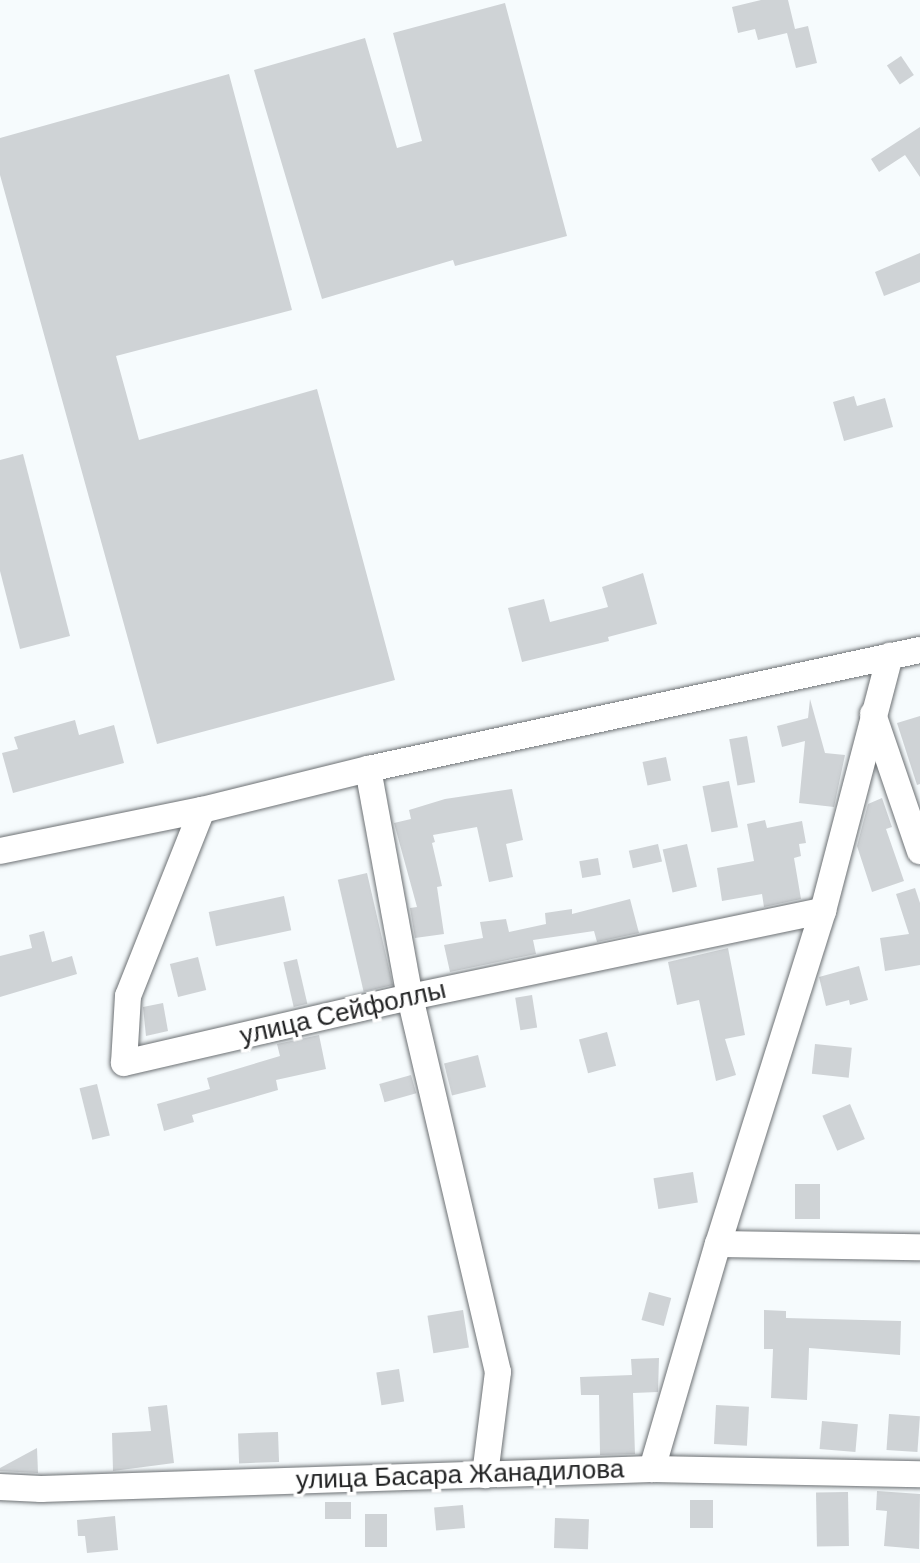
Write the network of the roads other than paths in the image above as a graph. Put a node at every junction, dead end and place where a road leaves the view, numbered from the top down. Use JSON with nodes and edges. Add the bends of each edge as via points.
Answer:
{"nodes":[{"id":1,"x":920,"y":650,"type":"edge"},
{"id":2,"x":890,"y":656,"type":"junction"},
{"id":3,"x":873,"y":714,"type":"junction"},
{"id":4,"x":368,"y":769,"type":"junction"},
{"id":5,"x":202,"y":810,"type":"junction"},
{"id":6,"x":0,"y":851,"type":"edge"},
{"id":7,"x":920,"y":851,"type":"edge"},
{"id":8,"x":823,"y":911,"type":"junction"},
{"id":9,"x":410,"y":997,"type":"junction"},
{"id":10,"x":718,"y":1244,"type":"junction"},
{"id":11,"x":920,"y":1247,"type":"edge"},
{"id":12,"x":652,"y":1469,"type":"junction"},
{"id":13,"x":920,"y":1474,"type":"edge"},
{"id":14,"x":485,"y":1475,"type":"junction"},
{"id":15,"x":0,"y":1487,"type":"edge"}],
"edges":[{"from":1,"to":2,"type":"street"},
{"from":2,"to":3,"type":"street"},
{"from":2,"to":4,"type":"street"},
{"from":3,"to":7,"type":"street"},
{"from":3,"to":8,"type":"street"},
{"from":4,"to":5,"type":"street"},
{"from":4,"to":9,"type":"street"},
{"from":5,"to":6,"type":"street"},
{"from":5,"to":9,"type":"street","name":"улица Сейфоллы","via":[[128,996],[124,1063]]},
{"from":8,"to":9,"type":"street","name":"улица Сейфоллы"},
{"from":8,"to":10,"type":"street"},
{"from":9,"to":14,"type":"street","via":[[498,1372]]},
{"from":10,"to":11,"type":"street"},
{"from":10,"to":12,"type":"street"},
{"from":12,"to":13,"type":"street","name":"улица Басара Жанадилова"},
{"from":12,"to":14,"type":"street","name":"улица Басара Жанадилова"},
{"from":14,"to":15,"type":"street","name":"улица Басара Жанадилова"}]}
